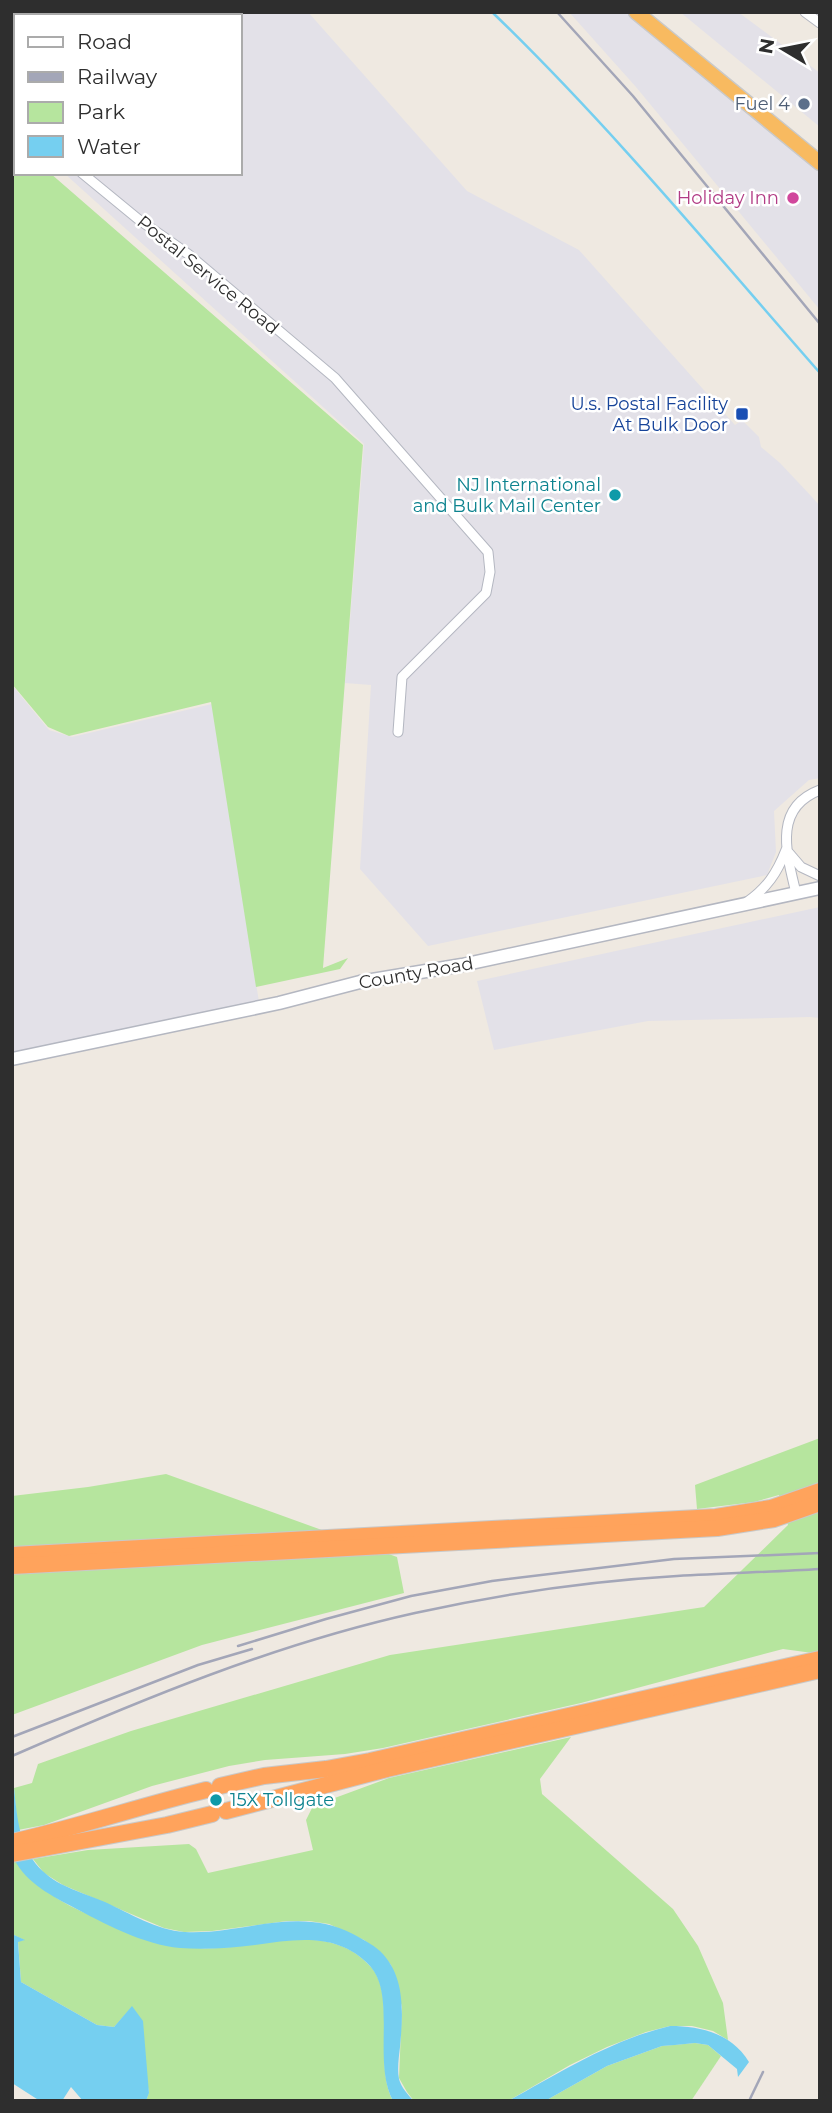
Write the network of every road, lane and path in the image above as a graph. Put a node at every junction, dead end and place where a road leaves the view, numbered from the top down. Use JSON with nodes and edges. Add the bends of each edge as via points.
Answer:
{"nodes":[{"id":1,"x":636,"y":12,"type":"edge"},
{"id":2,"x":648,"y":12,"type":"edge"},
{"id":3,"x":806,"y":12,"type":"edge"},
{"id":4,"x":820,"y":23,"type":"edge"},
{"id":5,"x":820,"y":155,"type":"edge"},
{"id":6,"x":820,"y":163,"type":"edge"},
{"id":7,"x":84,"y":175,"type":"edge"},
{"id":8,"x":398,"y":732,"type":"dead end"},
{"id":9,"x":820,"y":790,"type":"edge"},
{"id":10,"x":786,"y":848,"type":"junction"},
{"id":11,"x":820,"y":876,"type":"edge"},
{"id":12,"x":820,"y":888,"type":"edge"},
{"id":13,"x":796,"y":893,"type":"junction"},
{"id":14,"x":745,"y":904,"type":"junction"},
{"id":15,"x":12,"y":1059,"type":"edge"},
{"id":16,"x":820,"y":1491,"type":"edge"},
{"id":17,"x":820,"y":1503,"type":"edge"},
{"id":18,"x":772,"y":1513,"type":"junction"},
{"id":19,"x":12,"y":1555,"type":"edge"},
{"id":20,"x":12,"y":1566,"type":"edge"},
{"id":21,"x":820,"y":1659,"type":"edge"},
{"id":22,"x":820,"y":1670,"type":"edge"},
{"id":23,"x":572,"y":1721,"type":"junction"},
{"id":24,"x":12,"y":1842,"type":"edge"},
{"id":25,"x":41,"y":1842,"type":"junction"},
{"id":26,"x":12,"y":1854,"type":"edge"}],
"edges":[{"from":1,"to":6,"type":"highway"},
{"from":2,"to":5,"type":"highway"},
{"from":3,"to":4,"type":"street"},
{"from":7,"to":8,"type":"street","name":"Postal Service Road","via":[[188,254],[335,378],[488,552],[486,593],[402,677]]},
{"from":9,"to":10,"type":"street","via":[[807,796],[793,812],[786,828]]},
{"from":10,"to":11,"type":"street","via":[[801,867]]},
{"from":10,"to":13,"type":"street"},
{"from":10,"to":14,"type":"street","via":[[770,882]]},
{"from":12,"to":13,"type":"main road","name":"County Road"},
{"from":13,"to":14,"type":"main road","name":"County Road"},
{"from":14,"to":15,"type":"main road","name":"County Road"},
{"from":16,"to":18,"type":"highway"},
{"from":17,"to":18,"type":"highway"},
{"from":18,"to":19,"type":"highway"},
{"from":18,"to":20,"type":"highway","via":[[734,1526],[700,1529]]},
{"from":21,"to":23,"type":"highway"},
{"from":22,"to":23,"type":"highway"},
{"from":23,"to":25,"type":"highway","via":[[167,1825]]},
{"from":23,"to":25,"type":"highway","via":[[326,1769],[264,1776]]},
{"from":24,"to":25,"type":"highway"},
{"from":25,"to":26,"type":"highway"}]}
